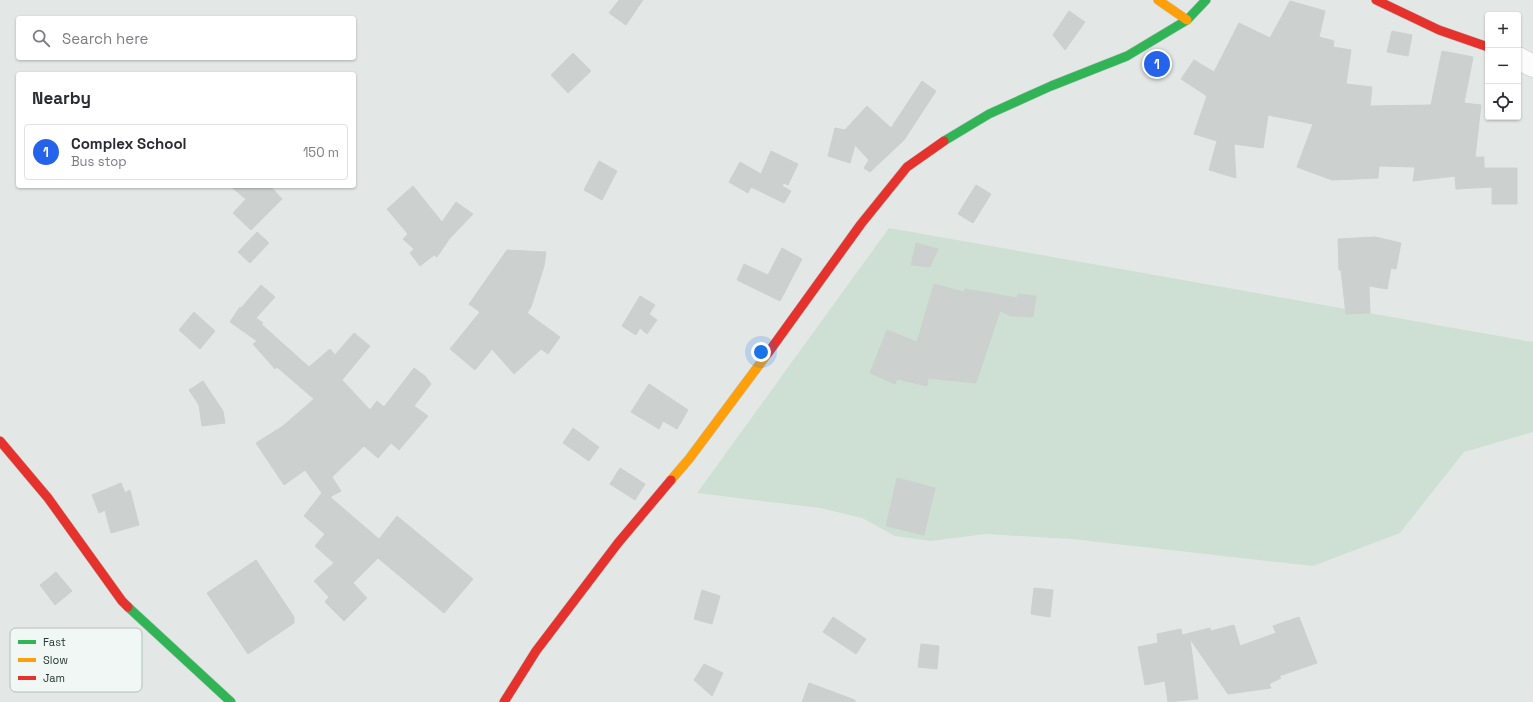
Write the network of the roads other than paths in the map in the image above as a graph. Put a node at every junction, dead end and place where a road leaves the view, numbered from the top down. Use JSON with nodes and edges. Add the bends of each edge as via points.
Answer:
{"nodes":[{"id":1,"x":1158,"y":0,"type":"edge"},
{"id":2,"x":1206,"y":0,"type":"edge"},
{"id":3,"x":1376,"y":0,"type":"edge"},
{"id":4,"x":1186,"y":20,"type":"junction"},
{"id":5,"x":1485,"y":46,"type":"edge"},
{"id":6,"x":1521,"y":60,"type":"edge"},
{"id":7,"x":1533,"y":66,"type":"edge"},
{"id":8,"x":0,"y":441,"type":"edge"},
{"id":9,"x":231,"y":702,"type":"edge"},
{"id":10,"x":504,"y":702,"type":"edge"}],
"edges":[{"from":1,"to":4,"type":"main road"},
{"from":2,"to":4,"type":"main road"},
{"from":3,"to":5,"type":"main road","via":[[1439,30]]},
{"from":4,"to":10,"type":"main road","via":[[1128,56],[989,114],[952,135],[907,168],[861,224],[689,459],[618,544],[536,651]]},
{"from":6,"to":7,"type":"street"},
{"from":8,"to":9,"type":"main road","via":[[48,498],[122,601]]}]}
